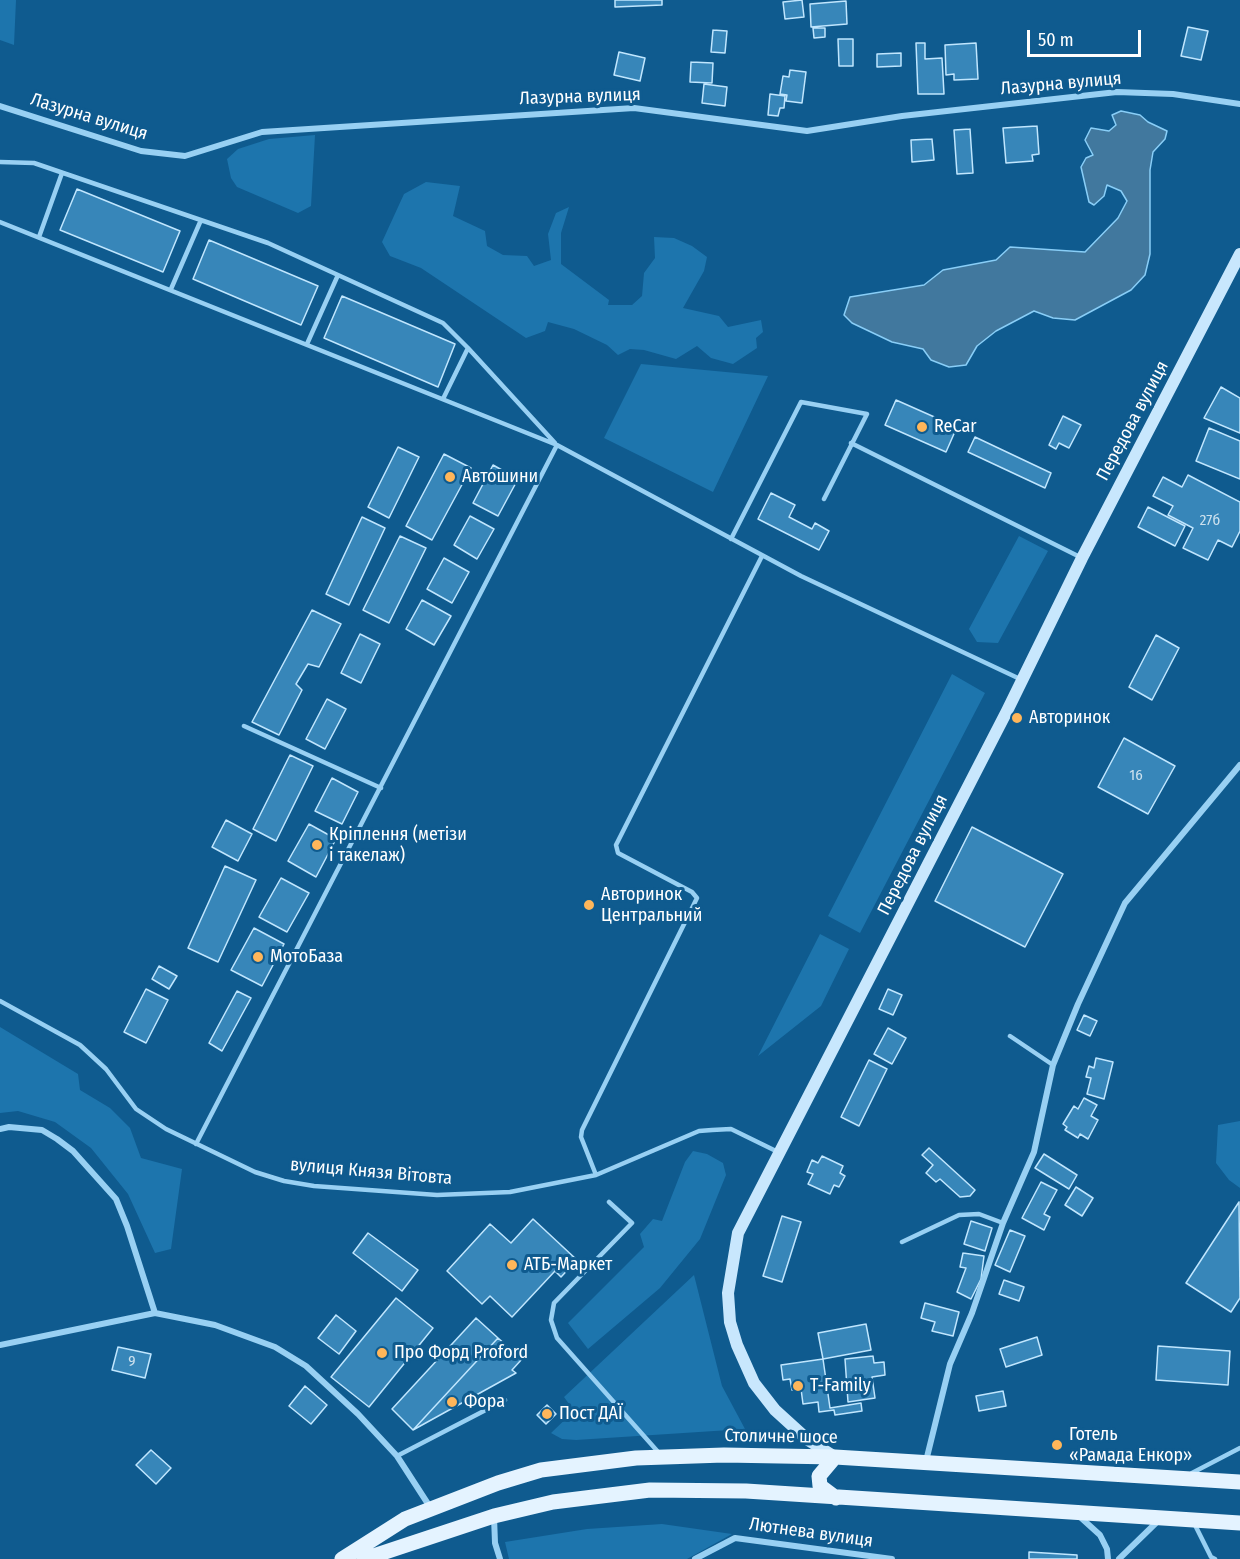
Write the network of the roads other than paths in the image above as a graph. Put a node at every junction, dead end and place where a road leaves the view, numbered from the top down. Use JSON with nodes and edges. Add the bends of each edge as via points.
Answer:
{"nodes":[{"id":1,"x":1240,"y":105,"type":"edge"},
{"id":2,"x":0,"y":106,"type":"edge"},
{"id":3,"x":0,"y":162,"type":"edge"},
{"id":4,"x":62,"y":172,"type":"junction"},
{"id":5,"x":201,"y":220,"type":"junction"},
{"id":6,"x":0,"y":222,"type":"edge"},
{"id":7,"x":39,"y":237,"type":"junction"},
{"id":8,"x":1240,"y":254,"type":"edge"},
{"id":9,"x":338,"y":275,"type":"junction"},
{"id":10,"x":171,"y":289,"type":"junction"},
{"id":11,"x":307,"y":344,"type":"junction"},
{"id":12,"x":468,"y":348,"type":"junction"},
{"id":13,"x":443,"y":399,"type":"junction"},
{"id":14,"x":851,"y":443,"type":"junction"},
{"id":15,"x":556,"y":445,"type":"junction"},
{"id":16,"x":824,"y":499,"type":"dead end"},
{"id":17,"x":731,"y":539,"type":"junction"},
{"id":18,"x":762,"y":555,"type":"junction"},
{"id":19,"x":1082,"y":558,"type":"junction"},
{"id":20,"x":1023,"y":680,"type":"junction"},
{"id":21,"x":244,"y":726,"type":"dead end"},
{"id":22,"x":1240,"y":765,"type":"edge"},
{"id":23,"x":381,"y":788,"type":"junction"},
{"id":24,"x":0,"y":1001,"type":"edge"},
{"id":25,"x":1010,"y":1036,"type":"dead end"},
{"id":26,"x":1053,"y":1065,"type":"junction"},
{"id":27,"x":0,"y":1129,"type":"edge"},
{"id":28,"x":196,"y":1144,"type":"junction"},
{"id":29,"x":780,"y":1154,"type":"junction"},
{"id":30,"x":596,"y":1175,"type":"junction"},
{"id":31,"x":609,"y":1202,"type":"dead end"},
{"id":32,"x":1003,"y":1223,"type":"junction"},
{"id":33,"x":902,"y":1242,"type":"dead end"},
{"id":34,"x":155,"y":1313,"type":"junction"},
{"id":35,"x":0,"y":1345,"type":"edge"},
{"id":36,"x":505,"y":1400,"type":"dead end"},
{"id":37,"x":1240,"y":1448,"type":"edge"},
{"id":38,"x":398,"y":1456,"type":"junction"},
{"id":39,"x":836,"y":1457,"type":"junction"},
{"id":40,"x":663,"y":1458,"type":"junction"},
{"id":41,"x":926,"y":1462,"type":"junction"},
{"id":42,"x":1180,"y":1478,"type":"junction"},
{"id":43,"x":1240,"y":1482,"type":"edge"},
{"id":44,"x":837,"y":1499,"type":"junction"},
{"id":45,"x":430,"y":1508,"type":"junction"},
{"id":46,"x":1077,"y":1513,"type":"junction"},
{"id":47,"x":494,"y":1516,"type":"junction"},
{"id":48,"x":1161,"y":1518,"type":"junction"},
{"id":49,"x":1192,"y":1520,"type":"junction"},
{"id":50,"x":1240,"y":1523,"type":"edge"},
{"id":51,"x":342,"y":1559,"type":"edge"},
{"id":52,"x":363,"y":1559,"type":"edge"},
{"id":53,"x":500,"y":1559,"type":"edge"},
{"id":54,"x":694,"y":1559,"type":"edge"},
{"id":55,"x":892,"y":1559,"type":"edge"},
{"id":56,"x":1108,"y":1559,"type":"edge"},
{"id":57,"x":1119,"y":1559,"type":"edge"},
{"id":58,"x":1215,"y":1559,"type":"edge"}],
"edges":[{"from":1,"to":2,"type":"street","name":"Лазурна вулиця","via":[[1173,94],[1117,92],[902,116],[807,131],[634,108],[262,132],[185,156],[141,151]]},
{"from":3,"to":4,"type":"lane","via":[[34,163]]},
{"from":4,"to":5,"type":"lane"},
{"from":4,"to":7,"type":"lane"},
{"from":5,"to":9,"type":"lane","via":[[268,243]]},
{"from":5,"to":10,"type":"lane"},
{"from":6,"to":7,"type":"lane"},
{"from":7,"to":10,"type":"lane"},
{"from":8,"to":19,"type":"street","name":"Передова вулиця"},
{"from":9,"to":11,"type":"lane"},
{"from":9,"to":12,"type":"lane","via":[[443,324]]},
{"from":10,"to":11,"type":"lane"},
{"from":11,"to":13,"type":"lane"},
{"from":12,"to":13,"type":"lane"},
{"from":12,"to":15,"type":"lane"},
{"from":13,"to":15,"type":"lane"},
{"from":14,"to":16,"type":"lane"},
{"from":14,"to":17,"type":"lane","via":[[867,414],[801,402]]},
{"from":14,"to":19,"type":"lane"},
{"from":15,"to":17,"type":"lane"},
{"from":15,"to":23,"type":"lane"},
{"from":17,"to":18,"type":"lane"},
{"from":18,"to":20,"type":"lane"},
{"from":18,"to":30,"type":"lane","via":[[616,844],[618,853],[697,898],[582,1130],[581,1137]]},
{"from":19,"to":20,"type":"street","name":"Передова вулиця"},
{"from":20,"to":29,"type":"street","name":"Передова вулиця"},
{"from":21,"to":23,"type":"lane"},
{"from":22,"to":26,"type":"street","via":[[1125,903]]},
{"from":23,"to":28,"type":"lane"},
{"from":24,"to":28,"type":"lane","name":"вулиця Князя Вітовта","via":[[80,1045],[106,1069],[136,1108]]},
{"from":25,"to":26,"type":"lane"},
{"from":26,"to":32,"type":"street","via":[[1034,1152]]},
{"from":27,"to":34,"type":"street","via":[[42,1130],[57,1138],[73,1150],[116,1200]]},
{"from":28,"to":30,"type":"lane","name":"вулиця Князя Вітовта","via":[[255,1172],[314,1186],[437,1195],[510,1192]]},
{"from":29,"to":30,"type":"lane","name":"вулиця Князя Вітовта","via":[[739,1132],[699,1131]]},
{"from":29,"to":39,"type":"street","name":"Передова вулиця","via":[[738,1233],[728,1293],[730,1322],[764,1398],[789,1425]]},
{"from":31,"to":40,"type":"lane","via":[[632,1223],[554,1304],[550,1320],[557,1338]]},
{"from":32,"to":33,"type":"lane","via":[[979,1214],[959,1215]]},
{"from":32,"to":41,"type":"street","via":[[950,1364]]},
{"from":34,"to":35,"type":"street"},
{"from":34,"to":38,"type":"street","via":[[215,1325],[275,1347],[306,1366]]},
{"from":36,"to":38,"type":"lane"},
{"from":37,"to":42,"type":"lane"},
{"from":38,"to":45,"type":"street"},
{"from":39,"to":40,"type":"main road","name":"Столичне шосе"},
{"from":39,"to":41,"type":"main road","name":"Столичне шосе"},
{"from":39,"to":44,"type":"main road","via":[[819,1476],[820,1486]]},
{"from":40,"to":45,"type":"main road","name":"Столичне шосе","via":[[541,1470]]},
{"from":41,"to":42,"type":"main road","name":"Столичне шосе"},
{"from":42,"to":43,"type":"main road","name":"Столичне шосе"},
{"from":44,"to":46,"type":"main road"},
{"from":44,"to":47,"type":"main road","via":[[746,1491],[650,1490],[553,1502]]},
{"from":45,"to":51,"type":"main road","name":"Столичне шосе"},
{"from":46,"to":48,"type":"main road"},
{"from":46,"to":56,"type":"street","via":[[1100,1535]]},
{"from":47,"to":52,"type":"main road"},
{"from":47,"to":53,"type":"street"},
{"from":48,"to":49,"type":"main road"},
{"from":48,"to":57,"type":"street"},
{"from":49,"to":50,"type":"main road"},
{"from":49,"to":58,"type":"lane","via":[[1210,1557]]},
{"from":54,"to":55,"type":"street","name":"Лютнева вулиця","via":[[735,1538]]}]}
